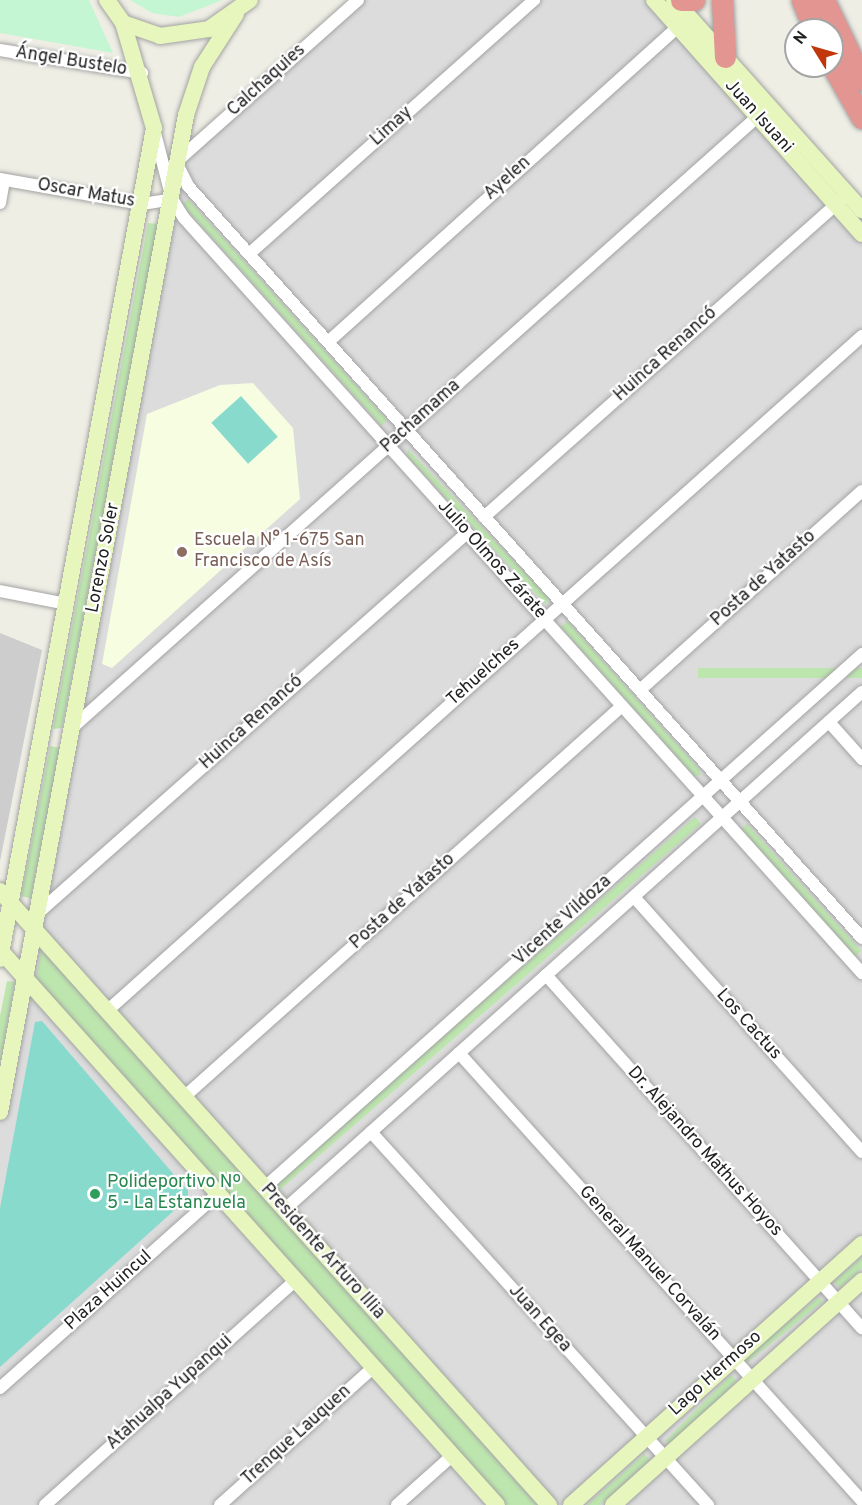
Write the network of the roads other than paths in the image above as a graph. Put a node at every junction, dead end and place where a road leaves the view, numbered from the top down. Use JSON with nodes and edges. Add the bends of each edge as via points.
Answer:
{"nodes":[{"id":1,"x":107,"y":0,"type":"edge"},
{"id":2,"x":250,"y":0,"type":"edge"},
{"id":3,"x":358,"y":0,"type":"edge"},
{"id":4,"x":534,"y":0,"type":"edge"},
{"id":5,"x":654,"y":0,"type":"edge"},
{"id":6,"x":674,"y":0,"type":"edge"},
{"id":7,"x":722,"y":0,"type":"edge"},
{"id":8,"x":802,"y":0,"type":"edge"},
{"id":9,"x":824,"y":0,"type":"edge"},
{"id":10,"x":685,"y":11,"type":"edge"},
{"id":11,"x":236,"y":14,"type":"junction"},
{"id":12,"x":809,"y":18,"type":"edge"},
{"id":13,"x":123,"y":23,"type":"junction"},
{"id":14,"x":0,"y":50,"type":"edge"},
{"id":15,"x":725,"y":57,"type":"junction"},
{"id":16,"x":142,"y":73,"type":"junction"},
{"id":17,"x":839,"y":78,"type":"edge"},
{"id":18,"x":862,"y":78,"type":"edge"},
{"id":19,"x":730,"y":85,"type":"junction"},
{"id":20,"x":764,"y":112,"type":"junction"},
{"id":21,"x":862,"y":118,"type":"edge"},
{"id":22,"x":154,"y":128,"type":"junction"},
{"id":23,"x":176,"y":162,"type":"junction"},
{"id":24,"x":2,"y":180,"type":"edge"},
{"id":25,"x":172,"y":199,"type":"junction"},
{"id":26,"x":842,"y":199,"type":"junction"},
{"id":27,"x":0,"y":203,"type":"edge"},
{"id":28,"x":142,"y":204,"type":"junction"},
{"id":29,"x":862,"y":210,"type":"edge"},
{"id":30,"x":862,"y":234,"type":"edge"},
{"id":31,"x":249,"y":254,"type":"junction"},
{"id":32,"x":862,"y":336,"type":"edge"},
{"id":33,"x":328,"y":342,"type":"junction"},
{"id":34,"x":406,"y":430,"type":"junction"},
{"id":35,"x":388,"y":446,"type":"junction"},
{"id":36,"x":862,"y":491,"type":"edge"},
{"id":37,"x":484,"y":517,"type":"junction"},
{"id":38,"x":467,"y":532,"type":"junction"},
{"id":39,"x":0,"y":591,"type":"edge"},
{"id":40,"x":67,"y":604,"type":"junction"},
{"id":41,"x":562,"y":604,"type":"junction"},
{"id":42,"x":545,"y":620,"type":"junction"},
{"id":43,"x":862,"y":654,"type":"edge"},
{"id":44,"x":640,"y":690,"type":"junction"},
{"id":45,"x":862,"y":693,"type":"edge"},
{"id":46,"x":622,"y":706,"type":"junction"},
{"id":47,"x":829,"y":722,"type":"junction"},
{"id":48,"x":71,"y":733,"type":"junction"},
{"id":49,"x":41,"y":739,"type":"junction"},
{"id":50,"x":862,"y":759,"type":"edge"},
{"id":51,"x":720,"y":780,"type":"junction"},
{"id":52,"x":703,"y":796,"type":"junction"},
{"id":53,"x":740,"y":802,"type":"junction"},
{"id":54,"x":722,"y":818,"type":"junction"},
{"id":55,"x":5,"y":897,"type":"edge"},
{"id":56,"x":634,"y":897,"type":"junction"},
{"id":57,"x":38,"y":914,"type":"junction"},
{"id":58,"x":34,"y":931,"type":"junction"},
{"id":59,"x":862,"y":938,"type":"edge"},
{"id":60,"x":0,"y":954,"type":"edge"},
{"id":61,"x":862,"y":973,"type":"edge"},
{"id":62,"x":546,"y":975,"type":"junction"},
{"id":63,"x":26,"y":978,"type":"junction"},
{"id":64,"x":107,"y":1011,"type":"junction"},
{"id":65,"x":459,"y":1053,"type":"junction"},
{"id":66,"x":184,"y":1097,"type":"junction"},
{"id":67,"x":0,"y":1112,"type":"edge"},
{"id":68,"x":371,"y":1132,"type":"junction"},
{"id":69,"x":862,"y":1152,"type":"edge"},
{"id":70,"x":264,"y":1188,"type":"junction"},
{"id":71,"x":219,"y":1193,"type":"junction"},
{"id":72,"x":284,"y":1210,"type":"junction"},
{"id":73,"x":862,"y":1244,"type":"edge"},
{"id":74,"x":296,"y":1280,"type":"junction"},
{"id":75,"x":862,"y":1281,"type":"edge"},
{"id":76,"x":820,"y":1282,"type":"junction"},
{"id":77,"x":838,"y":1302,"type":"junction"},
{"id":78,"x":862,"y":1328,"type":"edge"},
{"id":79,"x":734,"y":1359,"type":"junction"},
{"id":80,"x":374,"y":1367,"type":"junction"},
{"id":81,"x":753,"y":1379,"type":"junction"},
{"id":82,"x":0,"y":1388,"type":"edge"},
{"id":83,"x":646,"y":1437,"type":"junction"},
{"id":84,"x":453,"y":1455,"type":"junction"},
{"id":85,"x":665,"y":1458,"type":"junction"},
{"id":86,"x":862,"y":1501,"type":"edge"},
{"id":87,"x":45,"y":1505,"type":"edge"},
{"id":88,"x":220,"y":1505,"type":"edge"},
{"id":89,"x":397,"y":1505,"type":"edge"},
{"id":90,"x":497,"y":1505,"type":"edge"},
{"id":91,"x":549,"y":1505,"type":"edge"},
{"id":92,"x":571,"y":1505,"type":"edge"},
{"id":93,"x":613,"y":1505,"type":"edge"},
{"id":94,"x":708,"y":1505,"type":"edge"}],
"edges":[{"from":1,"to":13,"type":"street","name":"Lorenzo Soler"},
{"from":2,"to":11,"type":"street"},
{"from":3,"to":23,"type":"street","name":"Calchaquies"},
{"from":4,"to":31,"type":"street","name":"Limay"},
{"from":5,"to":10,"type":"street","name":"Juan Isuani"},
{"from":6,"to":10,"type":"street","name":"Juan Isuani"},
{"from":7,"to":15,"type":"highway"},
{"from":8,"to":12,"type":"highway"},
{"from":9,"to":18,"type":"highway"},
{"from":10,"to":15,"type":"street","name":"Juan Isuani"},
{"from":10,"to":19,"type":"street","name":"Juan Isuani"},
{"from":10,"to":33,"type":"street","name":"Ayelen"},
{"from":11,"to":13,"type":"street","via":[[182,36],[142,33]]},
{"from":11,"to":23,"type":"street","name":"Lorenzo Soler","via":[[196,79]]},
{"from":13,"to":16,"type":"street","name":"Lorenzo Soler"},
{"from":14,"to":16,"type":"street","name":"Ángel Bustelo"},
{"from":15,"to":19,"type":"street"},
{"from":15,"to":20,"type":"street","name":"Juan Isuani"},
{"from":16,"to":22,"type":"street","name":"Lorenzo Soler"},
{"from":17,"to":21,"type":"highway"},
{"from":19,"to":20,"type":"street","name":"Juan Isuani"},
{"from":20,"to":26,"type":"street","name":"Juan Isuani"},
{"from":20,"to":34,"type":"street","name":"Pachamama"},
{"from":22,"to":25,"type":"street","name":"Julio Olmos Zárate"},
{"from":22,"to":28,"type":"street","name":"Lorenzo Soler"},
{"from":23,"to":25,"type":"street","name":"Lorenzo Soler"},
{"from":23,"to":31,"type":"street","name":"Julio Olmos Zárate","via":[[188,186]]},
{"from":24,"to":27,"type":"street"},
{"from":24,"to":28,"type":"street","name":"Oscar Matus"},
{"from":25,"to":28,"type":"street","name":"Oscar Matus"},
{"from":25,"to":35,"type":"street","name":"Julio Olmos Zárate"},
{"from":25,"to":48,"type":"street","name":"Lorenzo Soler"},
{"from":26,"to":29,"type":"street","name":"Juan Isuani"},
{"from":26,"to":30,"type":"street","name":"Juan Isuani"},
{"from":26,"to":37,"type":"street","name":"Huinca Renancó"},
{"from":28,"to":40,"type":"street","name":"Lorenzo Soler"},
{"from":31,"to":33,"type":"street","name":"Julio Olmos Zárate"},
{"from":32,"to":41,"type":"street","name":"Tehuelches"},
{"from":33,"to":34,"type":"street","name":"Julio Olmos Zárate"},
{"from":34,"to":35,"type":"street","name":"Pachamama"},
{"from":34,"to":37,"type":"street","name":"Julio Olmos Zárate"},
{"from":35,"to":38,"type":"street","name":"Julio Olmos Zárate"},
{"from":35,"to":48,"type":"street","name":"Pachamama"},
{"from":36,"to":44,"type":"street","name":"Posta de Yatasto"},
{"from":37,"to":41,"type":"street","name":"Julio Olmos Zárate"},
{"from":38,"to":42,"type":"street","name":"Julio Olmos Zárate"},
{"from":38,"to":57,"type":"street","name":"Huinca Renancó"},
{"from":39,"to":40,"type":"street"},
{"from":40,"to":49,"type":"street","name":"Lorenzo Soler"},
{"from":41,"to":42,"type":"street","name":"Tehuelches"},
{"from":41,"to":44,"type":"street","name":"Julio Olmos Zárate"},
{"from":42,"to":46,"type":"street","name":"Julio Olmos Zárate"},
{"from":42,"to":64,"type":"street","name":"Tehuelches"},
{"from":43,"to":51,"type":"street","name":"Vicente Vildoza"},
{"from":44,"to":51,"type":"street","name":"Julio Olmos Zárate"},
{"from":45,"to":47,"type":"street","name":"Vicente Vildoza"},
{"from":46,"to":52,"type":"street","name":"Julio Olmos Zárate"},
{"from":46,"to":66,"type":"street","name":"Posta de Yatasto"},
{"from":47,"to":50,"type":"street"},
{"from":47,"to":53,"type":"street","name":"Vicente Vildoza"},
{"from":48,"to":49,"type":"street"},
{"from":48,"to":57,"type":"street","name":"Lorenzo Soler"},
{"from":49,"to":55,"type":"street","name":"Lorenzo Soler"},
{"from":51,"to":52,"type":"street","name":"Vicente Vildoza"},
{"from":51,"to":53,"type":"street","name":"Julio Olmos Zárate"},
{"from":52,"to":54,"type":"street","name":"Julio Olmos Zárate"},
{"from":52,"to":70,"type":"street","name":"Vicente Vildoza"},
{"from":53,"to":54,"type":"street","name":"Vicente Vildoza"},
{"from":53,"to":59,"type":"street","name":"Julio Olmos Zárate"},
{"from":54,"to":56,"type":"street","name":"Vicente Vildoza"},
{"from":54,"to":61,"type":"street","name":"Julio Olmos Zárate"},
{"from":55,"to":58,"type":"street","name":"Presidente Arturo Illia"},
{"from":55,"to":60,"type":"street","name":"Lorenzo Soler"},
{"from":56,"to":62,"type":"street","name":"Vicente Vildoza"},
{"from":56,"to":69,"type":"street","name":"Los Cactus"},
{"from":57,"to":58,"type":"street","name":"Lorenzo Soler"},
{"from":58,"to":63,"type":"street","name":"Lorenzo Soler"},
{"from":58,"to":64,"type":"street","name":"Presidente Arturo Illia"},
{"from":60,"to":63,"type":"street"},
{"from":62,"to":65,"type":"street","name":"Vicente Vildoza"},
{"from":62,"to":76,"type":"street","name":"Dr. Alejandro Mathus Hoyos"},
{"from":63,"to":67,"type":"street","name":"Lorenzo Soler"},
{"from":63,"to":71,"type":"street"},
{"from":64,"to":66,"type":"street","name":"Presidente Arturo Illia"},
{"from":65,"to":68,"type":"street","name":"Vicente Vildoza"},
{"from":65,"to":79,"type":"street","name":"General Manuel Corvalán"},
{"from":66,"to":70,"type":"street","name":"Presidente Arturo Illia"},
{"from":68,"to":72,"type":"street","name":"Vicente Vildoza"},
{"from":68,"to":83,"type":"street","name":"Juan Egea"},
{"from":70,"to":72,"type":"street","name":"Presidente Arturo Illia"},
{"from":71,"to":74,"type":"street"},
{"from":71,"to":82,"type":"street","name":"Plaza Huincul"},
{"from":72,"to":91,"type":"street","name":"Presidente Arturo Illia"},
{"from":73,"to":76,"type":"street","name":"Lago Hermoso"},
{"from":74,"to":80,"type":"street"},
{"from":74,"to":87,"type":"street","name":"Atahualpa Yupanqui"},
{"from":75,"to":77,"type":"street","name":"Lago Hermoso"},
{"from":76,"to":77,"type":"street","name":"Dr. Alejandro Mathus Hoyos"},
{"from":76,"to":79,"type":"street","name":"Lago Hermoso"},
{"from":77,"to":78,"type":"street","name":"Dr. Alejandro Mathus Hoyos"},
{"from":77,"to":81,"type":"street","name":"Lago Hermoso"},
{"from":79,"to":81,"type":"street","name":"General Manuel Corvalán"},
{"from":79,"to":83,"type":"street","name":"Lago Hermoso"},
{"from":80,"to":84,"type":"street"},
{"from":80,"to":88,"type":"street","name":"Trenque Lauquen"},
{"from":81,"to":85,"type":"street","name":"Lago Hermoso"},
{"from":81,"to":86,"type":"street","name":"General Manuel Corvalán"},
{"from":83,"to":85,"type":"street","name":"Juan Egea"},
{"from":83,"to":92,"type":"street","name":"Lago Hermoso"},
{"from":84,"to":89,"type":"street"},
{"from":84,"to":90,"type":"street"},
{"from":85,"to":93,"type":"street","name":"Lago Hermoso"},
{"from":85,"to":94,"type":"street","name":"Juan Egea"}]}
